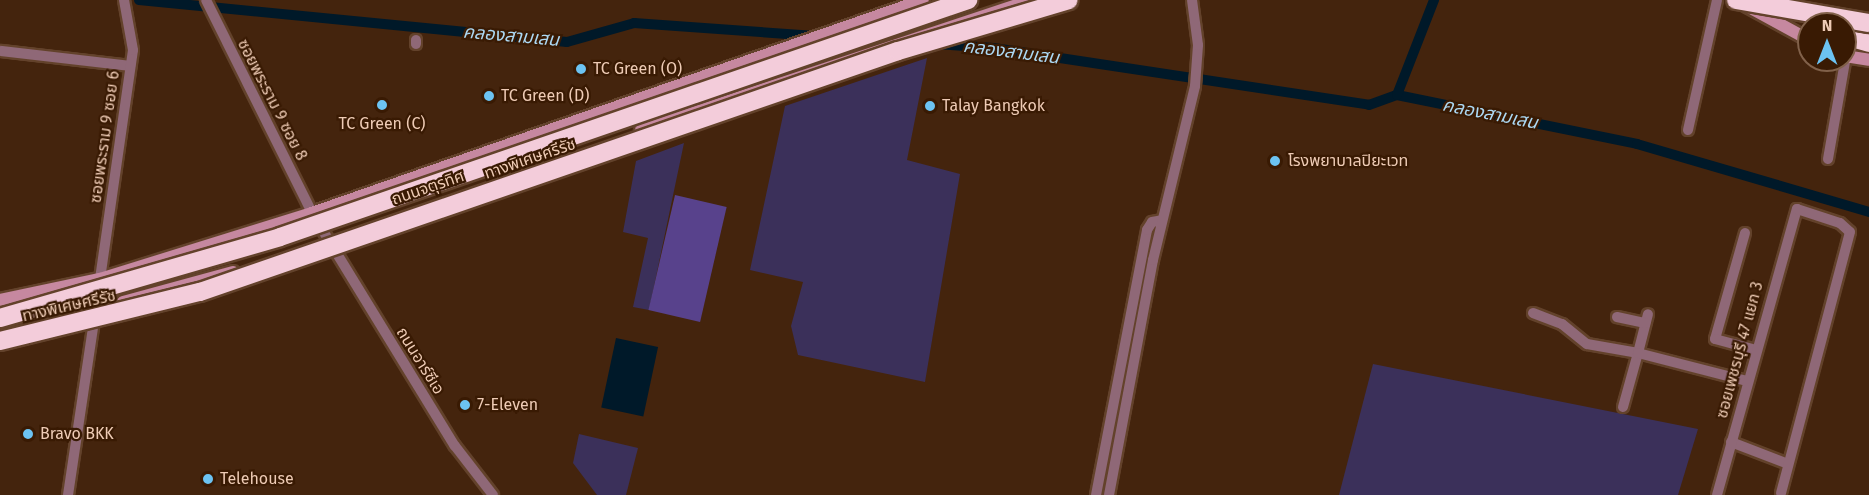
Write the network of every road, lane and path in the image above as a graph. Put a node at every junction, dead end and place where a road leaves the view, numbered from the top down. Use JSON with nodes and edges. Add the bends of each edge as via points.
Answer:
{"nodes":[{"id":1,"x":124,"y":0,"type":"edge"},
{"id":2,"x":206,"y":0,"type":"edge"},
{"id":3,"x":923,"y":0,"type":"edge"},
{"id":4,"x":968,"y":0,"type":"edge"},
{"id":5,"x":1032,"y":0,"type":"edge"},
{"id":6,"x":1069,"y":0,"type":"edge"},
{"id":7,"x":1192,"y":0,"type":"edge"},
{"id":8,"x":1717,"y":0,"type":"edge"},
{"id":9,"x":1737,"y":0,"type":"edge"},
{"id":10,"x":1786,"y":0,"type":"edge"},
{"id":11,"x":1802,"y":12,"type":"edge"},
{"id":12,"x":1869,"y":23,"type":"edge"},
{"id":13,"x":1797,"y":33,"type":"edge"},
{"id":14,"x":1,"y":51,"type":"edge"},
{"id":15,"x":130,"y":66,"type":"junction"},
{"id":16,"x":1843,"y":72,"type":"edge"},
{"id":17,"x":1688,"y":130,"type":"dead end"},
{"id":18,"x":1828,"y":159,"type":"dead end"},
{"id":19,"x":312,"y":213,"type":"junction"},
{"id":20,"x":1162,"y":220,"type":"junction"},
{"id":21,"x":1745,"y":233,"type":"dead end"},
{"id":22,"x":328,"y":240,"type":"junction"},
{"id":23,"x":100,"y":279,"type":"junction"},
{"id":24,"x":1132,"y":299,"type":"junction"},
{"id":25,"x":0,"y":300,"type":"edge"},
{"id":26,"x":1145,"y":302,"type":"junction"},
{"id":27,"x":96,"y":309,"type":"junction"},
{"id":28,"x":1533,"y":313,"type":"dead end"},
{"id":29,"x":1617,"y":317,"type":"dead end"},
{"id":30,"x":0,"y":318,"type":"edge"},
{"id":31,"x":0,"y":336,"type":"edge"},
{"id":32,"x":0,"y":341,"type":"edge"},
{"id":33,"x":1756,"y":350,"type":"junction"},
{"id":34,"x":1638,"y":353,"type":"junction"},
{"id":35,"x":1748,"y":381,"type":"junction"},
{"id":36,"x":1623,"y":407,"type":"dead end"},
{"id":37,"x":1731,"y":442,"type":"junction"},
{"id":38,"x":1104,"y":448,"type":"junction"},
{"id":39,"x":1116,"y":451,"type":"junction"},
{"id":40,"x":1788,"y":464,"type":"junction"},
{"id":41,"x":1781,"y":493,"type":"dead end"},
{"id":42,"x":69,"y":495,"type":"edge"},
{"id":43,"x":493,"y":495,"type":"edge"},
{"id":44,"x":1095,"y":495,"type":"edge"},
{"id":45,"x":1109,"y":495,"type":"edge"},
{"id":46,"x":1717,"y":495,"type":"edge"}],
"edges":[{"from":1,"to":15,"type":"street","name":"ซอยพระราม 9 ซอย 6","via":[[133,50]]},
{"from":2,"to":19,"type":"street","name":"ซอยพระราม 9 ซอย 8"},
{"from":3,"to":19,"type":"main road","name":"ถนนจตุรทิศ"},
{"from":4,"to":30,"type":"highway","name":"ทางพิเศษศรีรัช","bridge":true,"via":[[280,237]]},
{"from":5,"to":22,"type":"main road","name":"ถนนจตุรทิศ","via":[[733,98]]},
{"from":6,"to":32,"type":"highway","name":"ทางพิเศษศรีรัช","bridge":true,"via":[[898,51],[200,292]]},
{"from":7,"to":20,"type":"street","via":[[1195,86]]},
{"from":8,"to":17,"type":"street"},
{"from":9,"to":12,"type":"highway","bridge":true},
{"from":9,"to":13,"type":"main road"},
{"from":10,"to":11,"type":"highway"},
{"from":14,"to":15,"type":"street"},
{"from":15,"to":23,"type":"street","name":"ซอยพระราม 9 ซอย 6"},
{"from":16,"to":18,"type":"street"},
{"from":19,"to":22,"type":"street","name":"ซอยพระราม 9 ซอย 8"},
{"from":19,"to":23,"type":"main road","name":"ถนนจตุรทิศ"},
{"from":20,"to":24,"type":"street","via":[[1152,222],[1147,230]]},
{"from":20,"to":26,"type":"street"},
{"from":21,"to":33,"type":"street","via":[[1715,339]]},
{"from":22,"to":27,"type":"main road","name":"ถนนจตุรทิศ"},
{"from":22,"to":43,"type":"street","name":"ถนนอาร์ซีเอ","via":[[455,446]]},
{"from":23,"to":25,"type":"main road","name":"ถนนจตุรทิศ"},
{"from":24,"to":26,"type":"street"},
{"from":24,"to":38,"type":"street"},
{"from":26,"to":39,"type":"street"},
{"from":27,"to":31,"type":"main road","name":"ถนนจตุรทิศ"},
{"from":27,"to":42,"type":"street"},
{"from":28,"to":34,"type":"street","via":[[1562,324],[1587,344]]},
{"from":29,"to":34,"type":"street","via":[[1647,319]]},
{"from":33,"to":35,"type":"street","name":"ซอยเพชรบุรี 47 แยก 3"},
{"from":33,"to":40,"type":"street","name":"ซอยเพชรบุรี 47 แยก 3","via":[[1792,213],[1797,209],[1840,223],[1850,232]]},
{"from":34,"to":35,"type":"street"},
{"from":34,"to":36,"type":"street"},
{"from":35,"to":37,"type":"street","name":"ซอยเพชรบุรี 47 แยก 3"},
{"from":37,"to":40,"type":"street"},
{"from":37,"to":46,"type":"street","name":"ซอยเพชรบุรี 47 แยก 3"},
{"from":38,"to":39,"type":"street"},
{"from":38,"to":44,"type":"street"},
{"from":39,"to":45,"type":"street"},
{"from":40,"to":41,"type":"street"}]}
